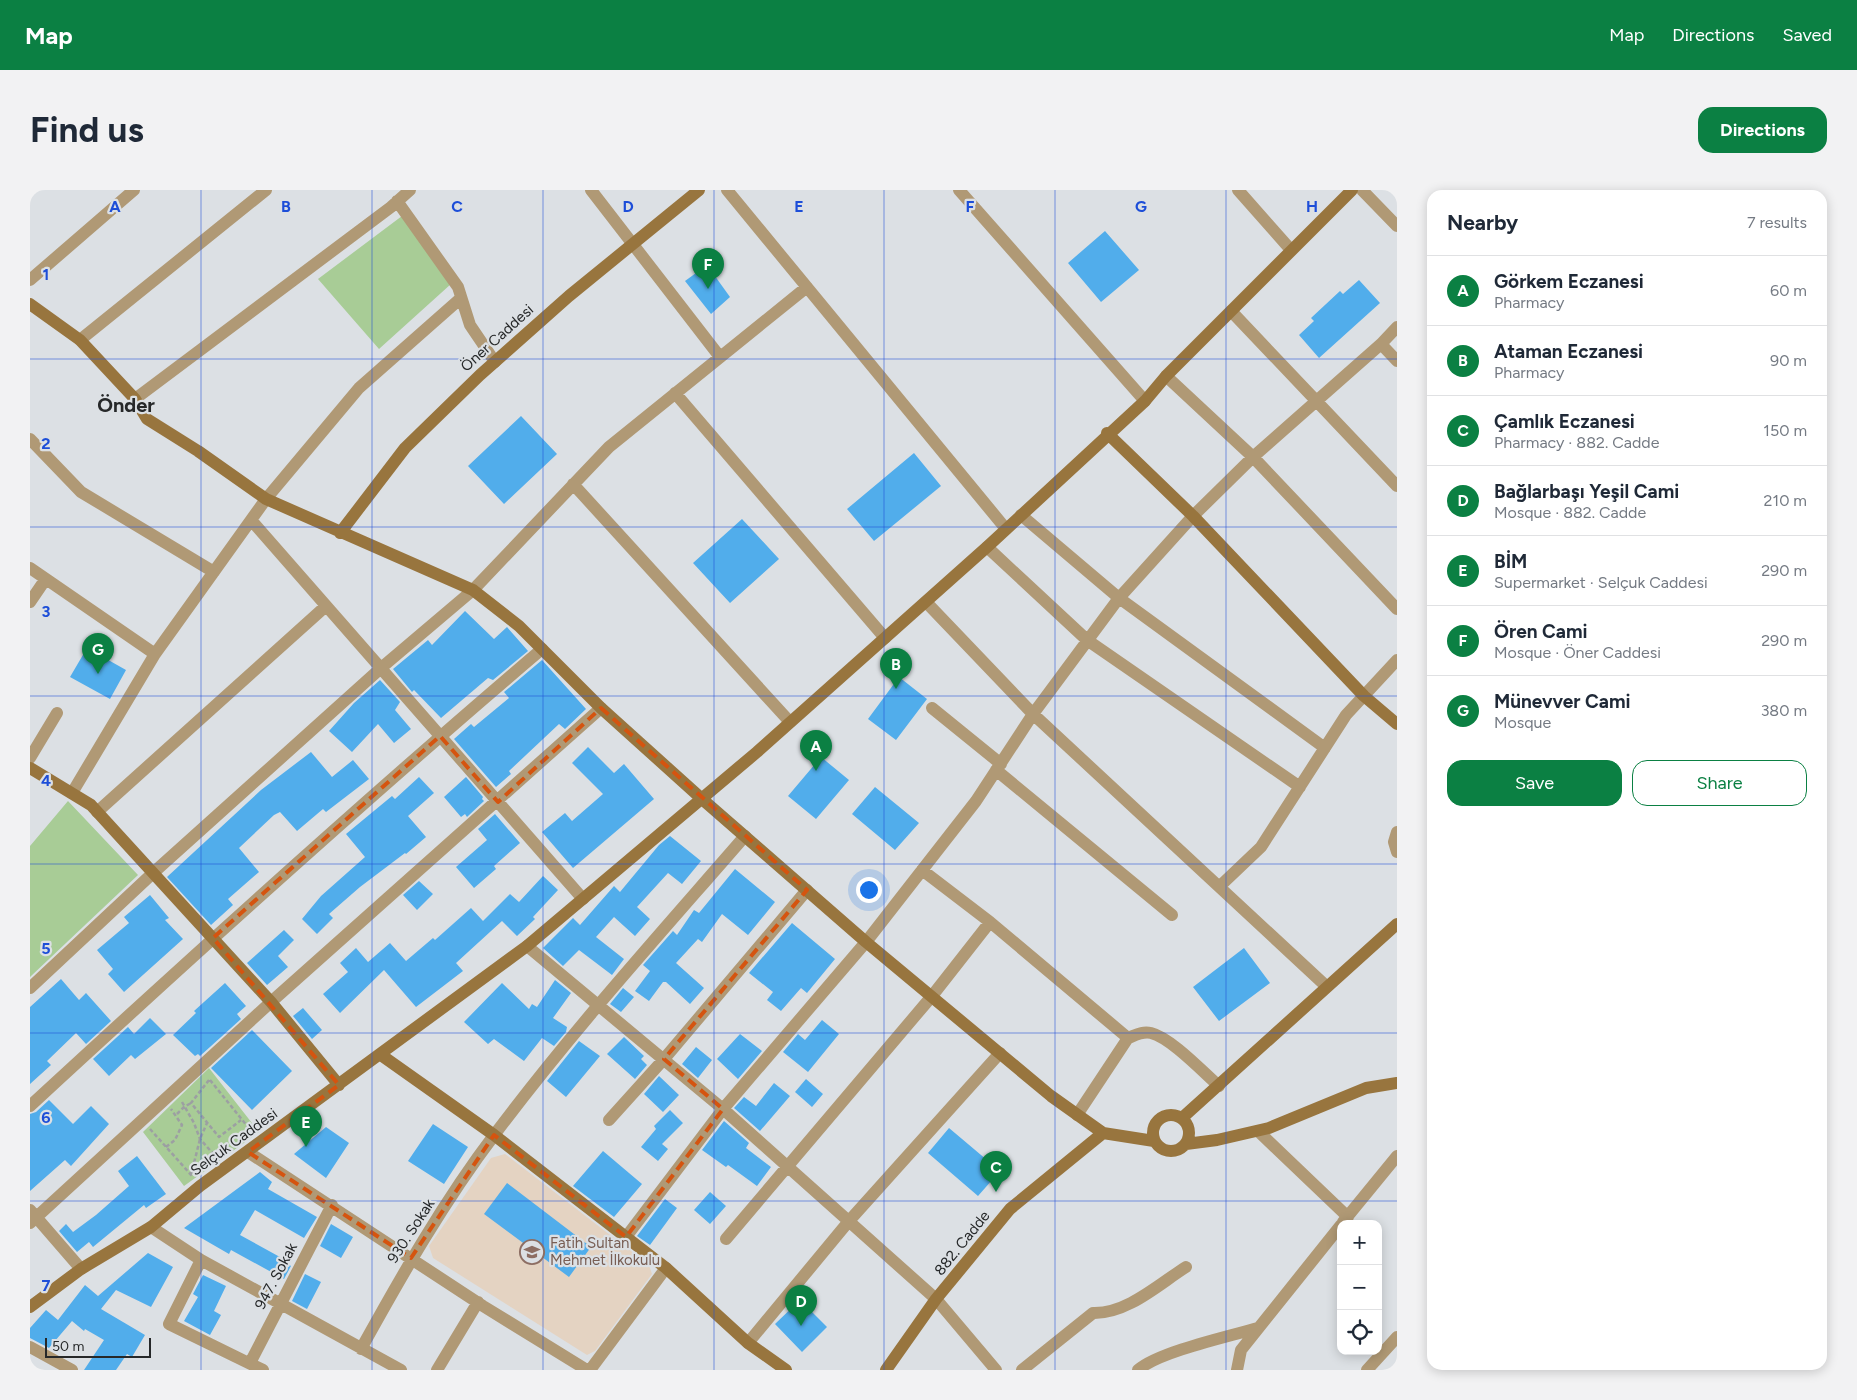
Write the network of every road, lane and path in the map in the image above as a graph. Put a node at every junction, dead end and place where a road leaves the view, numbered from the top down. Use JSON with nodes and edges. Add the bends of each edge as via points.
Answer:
{"nodes":[{"id":1,"x":134,"y":190,"type":"edge"},
{"id":2,"x":266,"y":190,"type":"edge"},
{"id":3,"x":410,"y":190,"type":"edge"},
{"id":4,"x":592,"y":190,"type":"edge"},
{"id":5,"x":699,"y":190,"type":"edge"},
{"id":6,"x":727,"y":190,"type":"edge"},
{"id":7,"x":959,"y":190,"type":"edge"},
{"id":8,"x":1238,"y":190,"type":"edge"},
{"id":9,"x":1352,"y":190,"type":"edge"},
{"id":10,"x":1362,"y":190,"type":"edge"},
{"id":11,"x":398,"y":202,"type":"junction"},
{"id":12,"x":1397,"y":226,"type":"edge"},
{"id":13,"x":633,"y":245,"type":"junction"},
{"id":14,"x":1291,"y":250,"type":"junction"},
{"id":15,"x":30,"y":280,"type":"edge"},
{"id":16,"x":807,"y":287,"type":"junction"},
{"id":17,"x":461,"y":298,"type":"junction"},
{"id":18,"x":32,"y":310,"type":"edge"},
{"id":19,"x":1230,"y":311,"type":"junction"},
{"id":20,"x":1397,"y":327,"type":"edge"},
{"id":21,"x":80,"y":340,"type":"junction"},
{"id":22,"x":1381,"y":344,"type":"junction"},
{"id":23,"x":720,"y":358,"type":"junction"},
{"id":24,"x":1397,"y":361,"type":"edge"},
{"id":25,"x":495,"y":362,"type":"junction"},
{"id":26,"x":1166,"y":376,"type":"junction"},
{"id":27,"x":675,"y":393,"type":"junction"},
{"id":28,"x":135,"y":399,"type":"junction"},
{"id":29,"x":1316,"y":400,"type":"junction"},
{"id":30,"x":1145,"y":401,"type":"junction"},
{"id":31,"x":1107,"y":433,"type":"junction"},
{"id":32,"x":30,"y":440,"type":"edge"},
{"id":33,"x":1253,"y":457,"type":"junction"},
{"id":34,"x":573,"y":484,"type":"junction"},
{"id":35,"x":1397,"y":486,"type":"edge"},
{"id":36,"x":266,"y":499,"type":"junction"},
{"id":37,"x":1021,"y":515,"type":"junction"},
{"id":38,"x":1193,"y":516,"type":"junction"},
{"id":39,"x":251,"y":520,"type":"junction"},
{"id":40,"x":1006,"y":529,"type":"junction"},
{"id":41,"x":340,"y":533,"type":"junction"},
{"id":42,"x":987,"y":547,"type":"junction"},
{"id":43,"x":30,"y":568,"type":"edge"},
{"id":44,"x":214,"y":572,"type":"junction"},
{"id":45,"x":45,"y":580,"type":"junction"},
{"id":46,"x":473,"y":590,"type":"junction"},
{"id":47,"x":1119,"y":598,"type":"junction"},
{"id":48,"x":30,"y":602,"type":"edge"},
{"id":49,"x":926,"y":602,"type":"junction"},
{"id":50,"x":326,"y":606,"type":"junction"},
{"id":51,"x":1397,"y":609,"type":"edge"},
{"id":52,"x":884,"y":638,"type":"junction"},
{"id":53,"x":1087,"y":640,"type":"junction"},
{"id":54,"x":542,"y":649,"type":"junction"},
{"id":55,"x":155,"y":654,"type":"junction"},
{"id":56,"x":1397,"y":660,"type":"edge"},
{"id":57,"x":381,"y":668,"type":"junction"},
{"id":58,"x":1364,"y":696,"type":"junction"},
{"id":59,"x":601,"y":708,"type":"junction"},
{"id":60,"x":932,"y":708,"type":"dead end"},
{"id":61,"x":57,"y":713,"type":"dead end"},
{"id":62,"x":1033,"y":714,"type":"junction"},
{"id":63,"x":790,"y":722,"type":"junction"},
{"id":64,"x":1397,"y":724,"type":"edge"},
{"id":65,"x":440,"y":736,"type":"junction"},
{"id":66,"x":1325,"y":748,"type":"junction"},
{"id":67,"x":30,"y":758,"type":"edge"},
{"id":68,"x":999,"y":767,"type":"junction"},
{"id":69,"x":30,"y":768,"type":"edge"},
{"id":70,"x":1300,"y":786,"type":"junction"},
{"id":71,"x":72,"y":793,"type":"junction"},
{"id":72,"x":702,"y":799,"type":"junction"},
{"id":73,"x":498,"y":802,"type":"junction"},
{"id":74,"x":97,"y":812,"type":"junction"},
{"id":75,"x":1397,"y":832,"type":"edge"},
{"id":76,"x":746,"y":836,"type":"junction"},
{"id":77,"x":1397,"y":852,"type":"edge"},
{"id":78,"x":922,"y":870,"type":"junction"},
{"id":79,"x":153,"y":872,"type":"junction"},
{"id":80,"x":1220,"y":886,"type":"junction"},
{"id":81,"x":807,"y":890,"type":"junction"},
{"id":82,"x":583,"y":899,"type":"junction"},
{"id":83,"x":1172,"y":915,"type":"dead end"},
{"id":84,"x":990,"y":922,"type":"junction"},
{"id":85,"x":1397,"y":924,"type":"edge"},
{"id":86,"x":213,"y":938,"type":"junction"},
{"id":87,"x":866,"y":942,"type":"junction"},
{"id":88,"x":527,"y":946,"type":"junction"},
{"id":89,"x":1326,"y":986,"type":"junction"},
{"id":90,"x":30,"y":988,"type":"edge"},
{"id":91,"x":932,"y":996,"type":"junction"},
{"id":92,"x":271,"y":1002,"type":"junction"},
{"id":93,"x":598,"y":1004,"type":"junction"},
{"id":94,"x":1128,"y":1038,"type":"junction"},
{"id":95,"x":1000,"y":1053,"type":"junction"},
{"id":96,"x":381,"y":1055,"type":"junction"},
{"id":97,"x":664,"y":1059,"type":"junction"},
{"id":98,"x":200,"y":1068,"type":"junction"},
{"id":99,"x":209,"y":1080,"type":"junction"},
{"id":100,"x":1397,"y":1083,"type":"edge"},
{"id":101,"x":338,"y":1085,"type":"junction"},
{"id":102,"x":1219,"y":1086,"type":"junction"},
{"id":103,"x":176,"y":1090,"type":"junction"},
{"id":104,"x":164,"y":1100,"type":"junction"},
{"id":105,"x":191,"y":1104,"type":"junction"},
{"id":106,"x":30,"y":1106,"type":"edge"},
{"id":107,"x":184,"y":1107,"type":"junction"},
{"id":108,"x":723,"y":1109,"type":"junction"},
{"id":109,"x":176,"y":1115,"type":"junction"},
{"id":110,"x":1077,"y":1115,"type":"junction"},
{"id":111,"x":1182,"y":1118,"type":"junction"},
{"id":112,"x":143,"y":1120,"type":"junction"},
{"id":113,"x":241,"y":1120,"type":"junction"},
{"id":114,"x":609,"y":1120,"type":"dead end"},
{"id":115,"x":207,"y":1123,"type":"junction"},
{"id":116,"x":1258,"y":1131,"type":"junction"},
{"id":117,"x":1103,"y":1133,"type":"junction"},
{"id":118,"x":494,"y":1135,"type":"junction"},
{"id":119,"x":200,"y":1139,"type":"junction"},
{"id":120,"x":1154,"y":1141,"type":"junction"},
{"id":121,"x":261,"y":1142,"type":"junction"},
{"id":122,"x":1186,"y":1144,"type":"junction"},
{"id":123,"x":166,"y":1147,"type":"junction"},
{"id":124,"x":248,"y":1152,"type":"junction"},
{"id":125,"x":1397,"y":1156,"type":"edge"},
{"id":126,"x":228,"y":1167,"type":"junction"},
{"id":127,"x":788,"y":1167,"type":"junction"},
{"id":128,"x":191,"y":1175,"type":"junction"},
{"id":129,"x":200,"y":1186,"type":"junction"},
{"id":130,"x":332,"y":1205,"type":"junction"},
{"id":131,"x":32,"y":1217,"type":"edge"},
{"id":132,"x":1341,"y":1220,"type":"edge"},
{"id":133,"x":1345,"y":1220,"type":"edge"},
{"id":134,"x":849,"y":1221,"type":"junction"},
{"id":135,"x":151,"y":1227,"type":"junction"},
{"id":136,"x":1337,"y":1229,"type":"edge"},
{"id":137,"x":626,"y":1237,"type":"junction"},
{"id":138,"x":726,"y":1239,"type":"dead end"},
{"id":139,"x":411,"y":1258,"type":"junction"},
{"id":140,"x":200,"y":1260,"type":"junction"},
{"id":141,"x":1186,"y":1267,"type":"dead end"},
{"id":142,"x":666,"y":1268,"type":"junction"},
{"id":143,"x":81,"y":1269,"type":"junction"},
{"id":144,"x":936,"y":1299,"type":"junction"},
{"id":145,"x":478,"y":1302,"type":"junction"},
{"id":146,"x":280,"y":1304,"type":"junction"},
{"id":147,"x":30,"y":1307,"type":"edge"},
{"id":148,"x":1258,"y":1328,"type":"junction"},
{"id":149,"x":1397,"y":1336,"type":"edge"},
{"id":150,"x":748,"y":1343,"type":"junction"},
{"id":151,"x":30,"y":1347,"type":"edge"},
{"id":152,"x":362,"y":1348,"type":"junction"},
{"id":153,"x":250,"y":1363,"type":"junction"},
{"id":154,"x":72,"y":1370,"type":"edge"},
{"id":155,"x":263,"y":1370,"type":"edge"},
{"id":156,"x":401,"y":1370,"type":"edge"},
{"id":157,"x":438,"y":1370,"type":"edge"},
{"id":158,"x":588,"y":1370,"type":"edge"},
{"id":159,"x":786,"y":1370,"type":"edge"},
{"id":160,"x":886,"y":1370,"type":"edge"},
{"id":161,"x":996,"y":1370,"type":"edge"},
{"id":162,"x":1022,"y":1370,"type":"edge"},
{"id":163,"x":1138,"y":1370,"type":"edge"},
{"id":164,"x":1237,"y":1370,"type":"edge"},
{"id":165,"x":1367,"y":1370,"type":"edge"}],
"edges":[{"from":1,"to":15,"type":"street"},
{"from":2,"to":21,"type":"street"},
{"from":3,"to":11,"type":"street"},
{"from":4,"to":13,"type":"street"},
{"from":5,"to":13,"type":"street","name":"Öner Caddesi"},
{"from":6,"to":16,"type":"street"},
{"from":7,"to":30,"type":"street"},
{"from":8,"to":14,"type":"street"},
{"from":9,"to":14,"type":"street","name":"Selçuk Caddesi"},
{"from":10,"to":12,"type":"street"},
{"from":11,"to":17,"type":"street","via":[[458,287]]},
{"from":11,"to":28,"type":"street"},
{"from":13,"to":23,"type":"street"},
{"from":13,"to":25,"type":"street","name":"Öner Caddesi"},
{"from":14,"to":19,"type":"street","name":"Selçuk Caddesi"},
{"from":16,"to":23,"type":"street"},
{"from":16,"to":40,"type":"street"},
{"from":17,"to":25,"type":"street","via":[[470,325]]},
{"from":17,"to":36,"type":"street","via":[[359,388]]},
{"from":18,"to":21,"type":"street"},
{"from":19,"to":26,"type":"street","name":"Selçuk Caddesi"},
{"from":19,"to":29,"type":"street"},
{"from":20,"to":22,"type":"street"},
{"from":21,"to":28,"type":"street"},
{"from":22,"to":24,"type":"street"},
{"from":22,"to":29,"type":"street"},
{"from":23,"to":27,"type":"street"},
{"from":25,"to":41,"type":"street","name":"Öner Caddesi","via":[[405,448]]},
{"from":26,"to":30,"type":"street","name":"Selçuk Caddesi"},
{"from":26,"to":33,"type":"street"},
{"from":27,"to":34,"type":"street","via":[[609,447]]},
{"from":27,"to":52,"type":"street"},
{"from":28,"to":36,"type":"street","via":[[148,419]]},
{"from":29,"to":33,"type":"street"},
{"from":29,"to":35,"type":"street"},
{"from":30,"to":31,"type":"street","name":"Selçuk Caddesi"},
{"from":31,"to":37,"type":"street","name":"Selçuk Caddesi"},
{"from":31,"to":38,"type":"street"},
{"from":32,"to":44,"type":"street","via":[[81,492]]},
{"from":33,"to":38,"type":"street"},
{"from":33,"to":51,"type":"street"},
{"from":34,"to":46,"type":"street"},
{"from":34,"to":63,"type":"street"},
{"from":36,"to":39,"type":"street"},
{"from":36,"to":41,"type":"street"},
{"from":37,"to":40,"type":"street","name":"Selçuk Caddesi"},
{"from":37,"to":47,"type":"street"},
{"from":38,"to":47,"type":"street"},
{"from":38,"to":58,"type":"street"},
{"from":39,"to":44,"type":"street"},
{"from":39,"to":50,"type":"street"},
{"from":40,"to":42,"type":"street","name":"Selçuk Caddesi"},
{"from":41,"to":46,"type":"street"},
{"from":42,"to":49,"type":"street","name":"Selçuk Caddesi"},
{"from":42,"to":53,"type":"street"},
{"from":43,"to":45,"type":"street"},
{"from":44,"to":55,"type":"street"},
{"from":45,"to":48,"type":"street"},
{"from":45,"to":55,"type":"street"},
{"from":46,"to":54,"type":"street","via":[[519,626]]},
{"from":46,"to":57,"type":"street"},
{"from":47,"to":53,"type":"street"},
{"from":47,"to":66,"type":"street"},
{"from":49,"to":52,"type":"street","name":"Selçuk Caddesi"},
{"from":49,"to":62,"type":"street"},
{"from":50,"to":57,"type":"street"},
{"from":50,"to":74,"type":"street"},
{"from":52,"to":63,"type":"street","name":"Selçuk Caddesi"},
{"from":53,"to":62,"type":"street"},
{"from":53,"to":70,"type":"street"},
{"from":54,"to":59,"type":"street"},
{"from":54,"to":65,"type":"street"},
{"from":55,"to":71,"type":"street"},
{"from":56,"to":58,"type":"street"},
{"from":57,"to":65,"type":"street"},
{"from":57,"to":79,"type":"street"},
{"from":58,"to":64,"type":"street"},
{"from":58,"to":66,"type":"street","via":[[1346,715]]},
{"from":59,"to":72,"type":"street"},
{"from":59,"to":73,"type":"street"},
{"from":60,"to":68,"type":"street"},
{"from":61,"to":67,"type":"street"},
{"from":62,"to":68,"type":"street"},
{"from":62,"to":80,"type":"street"},
{"from":63,"to":72,"type":"street","name":"Selçuk Caddesi"},
{"from":65,"to":73,"type":"street"},
{"from":65,"to":86,"type":"street"},
{"from":66,"to":70,"type":"street"},
{"from":68,"to":78,"type":"street"},
{"from":68,"to":83,"type":"street"},
{"from":69,"to":71,"type":"street"},
{"from":70,"to":80,"type":"street","via":[[1261,848]]},
{"from":71,"to":74,"type":"street","via":[[91,804]]},
{"from":72,"to":76,"type":"street"},
{"from":72,"to":82,"type":"street","name":"Selçuk Caddesi"},
{"from":73,"to":82,"type":"street"},
{"from":73,"to":92,"type":"street"},
{"from":74,"to":79,"type":"street"},
{"from":75,"to":77,"type":"street","via":[[1394,842]]},
{"from":76,"to":81,"type":"street"},
{"from":76,"to":93,"type":"street","name":"930. Sokak"},
{"from":78,"to":84,"type":"street"},
{"from":78,"to":87,"type":"street"},
{"from":79,"to":86,"type":"street"},
{"from":79,"to":90,"type":"street"},
{"from":80,"to":89,"type":"street"},
{"from":81,"to":87,"type":"street"},
{"from":81,"to":97,"type":"street"},
{"from":82,"to":88,"type":"street","name":"Selçuk Caddesi"},
{"from":84,"to":91,"type":"street"},
{"from":84,"to":94,"type":"street"},
{"from":85,"to":89,"type":"street"},
{"from":86,"to":92,"type":"street"},
{"from":86,"to":106,"type":"street"},
{"from":87,"to":91,"type":"street"},
{"from":87,"to":108,"type":"street"},
{"from":88,"to":93,"type":"street"},
{"from":88,"to":96,"type":"street","name":"Selçuk Caddesi"},
{"from":89,"to":102,"type":"street"},
{"from":91,"to":95,"type":"street"},
{"from":91,"to":127,"type":"street"},
{"from":92,"to":98,"type":"street"},
{"from":92,"to":101,"type":"street"},
{"from":93,"to":97,"type":"street"},
{"from":93,"to":118,"type":"street","name":"930. Sokak"},
{"from":94,"to":102,"type":"street","via":[[1141,1032],[1155,1034]]},
{"from":94,"to":110,"type":"street"},
{"from":95,"to":110,"type":"street"},
{"from":95,"to":134,"type":"street"},
{"from":96,"to":101,"type":"street","name":"Selçuk Caddesi"},
{"from":96,"to":118,"type":"street"},
{"from":97,"to":108,"type":"street"},
{"from":97,"to":114,"type":"street"},
{"from":98,"to":99,"type":"path"},
{"from":98,"to":103,"type":"street"},
{"from":99,"to":105,"type":"path"},
{"from":99,"to":113,"type":"path"},
{"from":100,"to":116,"type":"street","via":[[1366,1088]]},
{"from":101,"to":121,"type":"street","name":"Selçuk Caddesi"},
{"from":102,"to":111,"type":"street"},
{"from":103,"to":104,"type":"street"},
{"from":103,"to":107,"type":"path"},
{"from":104,"to":109,"type":"path"},
{"from":104,"to":112,"type":"street"},
{"from":105,"to":107,"type":"path"},
{"from":105,"to":115,"type":"path"},
{"from":107,"to":109,"type":"path"},
{"from":107,"to":119,"type":"path"},
{"from":108,"to":127,"type":"street"},
{"from":108,"to":137,"type":"street"},
{"from":109,"to":123,"type":"path","via":[[182,1125],[181,1131]]},
{"from":110,"to":117,"type":"street"},
{"from":111,"to":120,"type":"street","via":[[1175,1115],[1159,1118],[1152,1133]]},
{"from":111,"to":122,"type":"street","via":[[1188,1126]]},
{"from":112,"to":123,"type":"path"},
{"from":112,"to":131,"type":"street"},
{"from":113,"to":115,"type":"path","via":[[219,1137]]},
{"from":113,"to":121,"type":"path"},
{"from":115,"to":119,"type":"path"},
{"from":116,"to":122,"type":"street"},
{"from":116,"to":132,"type":"street"},
{"from":117,"to":120,"type":"street"},
{"from":117,"to":144,"type":"street","name":"882. Cadde","via":[[1010,1209]]},
{"from":118,"to":137,"type":"street"},
{"from":118,"to":139,"type":"street","name":"930. Sokak"},
{"from":119,"to":126,"type":"path"},
{"from":119,"to":128,"type":"path"},
{"from":120,"to":122,"type":"street","via":[[1169,1152]]},
{"from":121,"to":124,"type":"street","name":"Selçuk Caddesi"},
{"from":123,"to":128,"type":"path"},
{"from":124,"to":126,"type":"street","name":"Selçuk Caddesi"},
{"from":124,"to":130,"type":"street"},
{"from":125,"to":133,"type":"street"},
{"from":126,"to":129,"type":"street","name":"Selçuk Caddesi"},
{"from":127,"to":134,"type":"street"},
{"from":127,"to":138,"type":"street"},
{"from":128,"to":129,"type":"path"},
{"from":129,"to":135,"type":"street","name":"Selçuk Caddesi"},
{"from":130,"to":139,"type":"street"},
{"from":130,"to":146,"type":"street","name":"947. Sokak"},
{"from":131,"to":143,"type":"street"},
{"from":134,"to":144,"type":"street"},
{"from":134,"to":150,"type":"street"},
{"from":135,"to":140,"type":"street"},
{"from":135,"to":143,"type":"street","name":"Selçuk Caddesi"},
{"from":136,"to":148,"type":"street"},
{"from":137,"to":142,"type":"street"},
{"from":139,"to":145,"type":"street"},
{"from":139,"to":152,"type":"street","name":"930. Sokak"},
{"from":140,"to":146,"type":"street"},
{"from":140,"to":153,"type":"street","via":[[169,1324]]},
{"from":141,"to":162,"type":"street","via":[[1119,1308],[1093,1313]]},
{"from":142,"to":150,"type":"street"},
{"from":142,"to":158,"type":"street"},
{"from":143,"to":147,"type":"street","name":"Selçuk Caddesi"},
{"from":144,"to":160,"type":"street","name":"882. Cadde"},
{"from":144,"to":161,"type":"street"},
{"from":145,"to":157,"type":"street"},
{"from":145,"to":158,"type":"street"},
{"from":146,"to":152,"type":"street"},
{"from":146,"to":153,"type":"street","name":"947. Sokak"},
{"from":148,"to":163,"type":"street","via":[[1195,1346],[1145,1364]]},
{"from":148,"to":164,"type":"street","via":[[1241,1350]]},
{"from":149,"to":165,"type":"street"},
{"from":150,"to":159,"type":"street"},
{"from":151,"to":154,"type":"street"},
{"from":152,"to":156,"type":"street"},
{"from":153,"to":155,"type":"street"}]}
